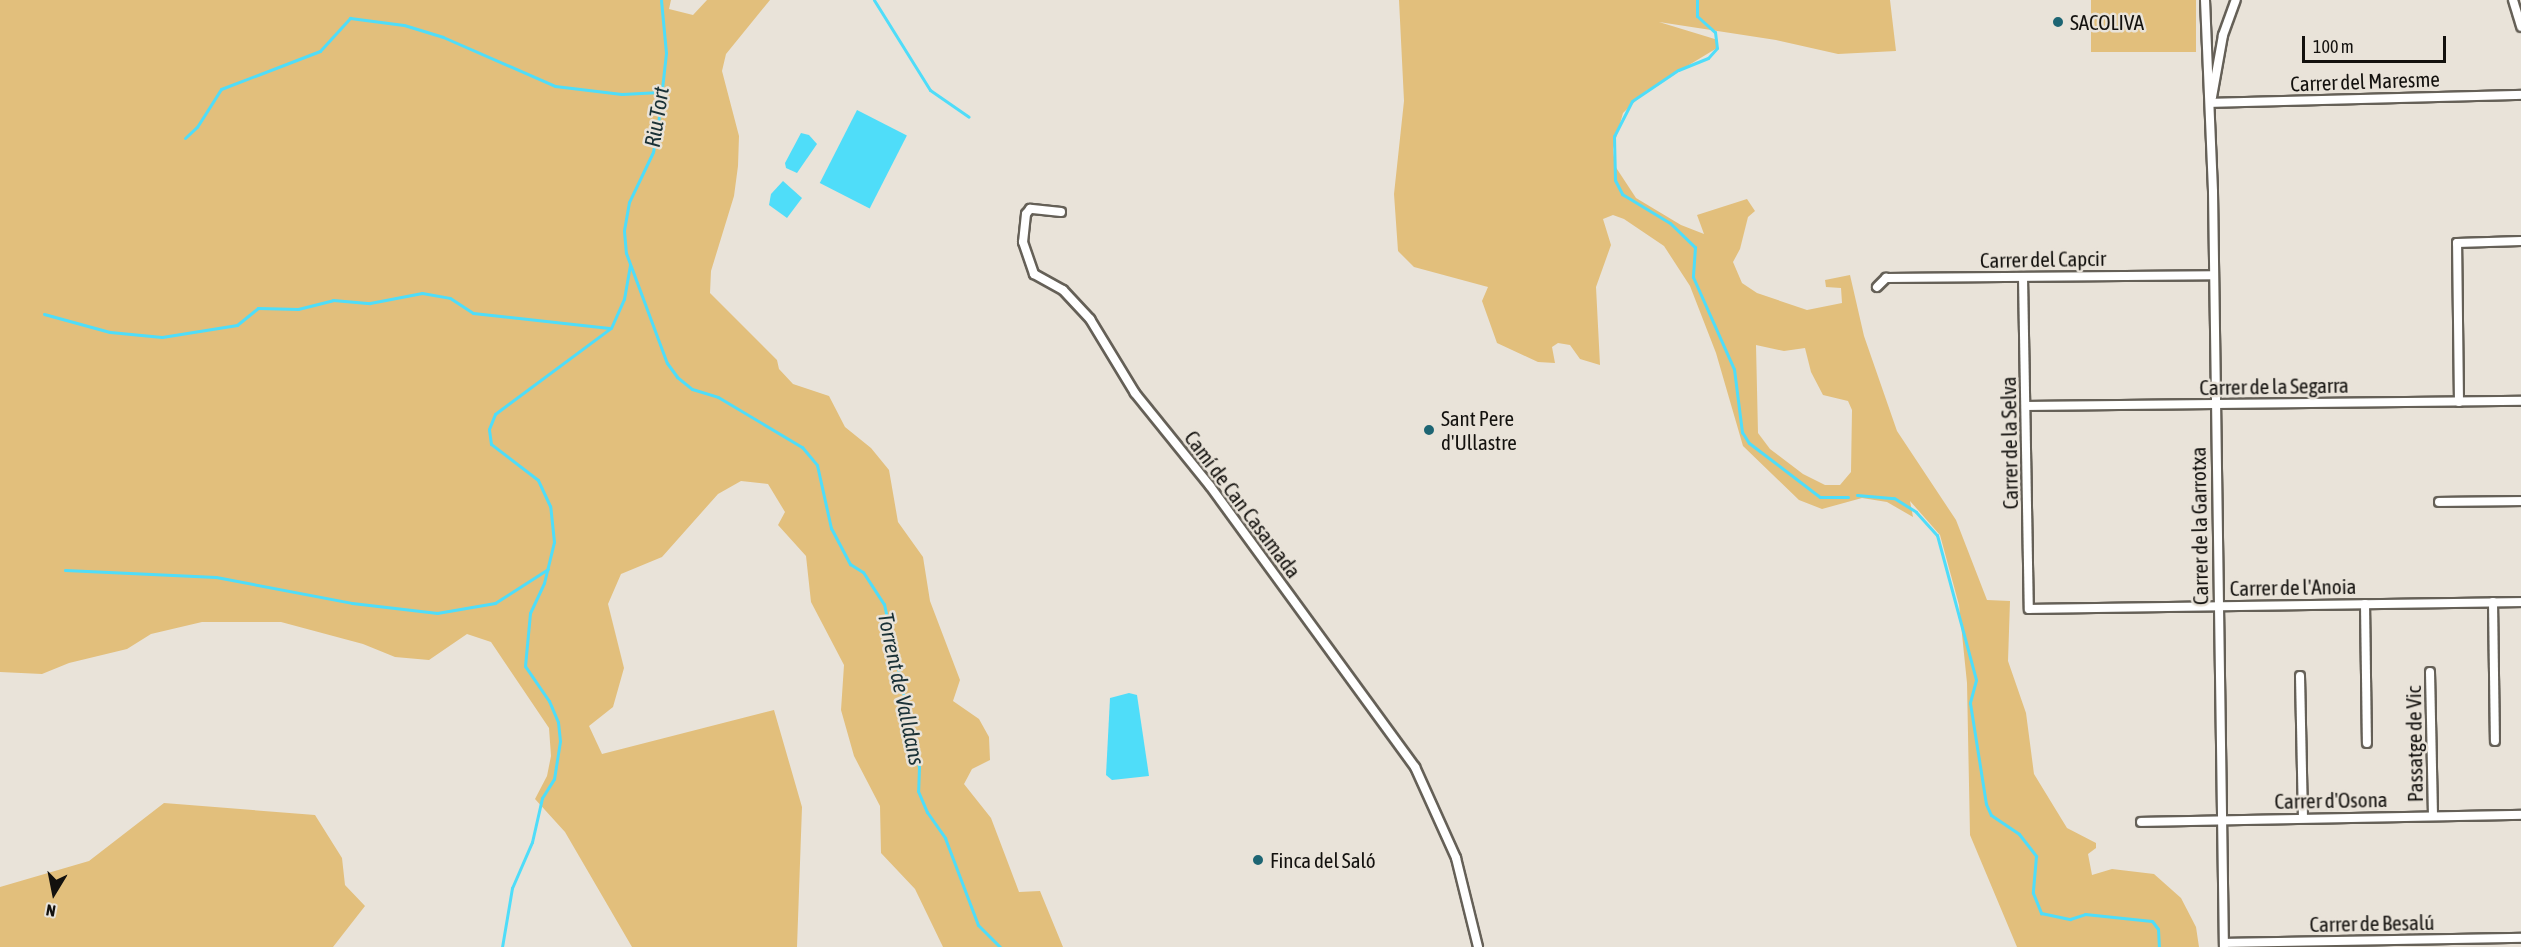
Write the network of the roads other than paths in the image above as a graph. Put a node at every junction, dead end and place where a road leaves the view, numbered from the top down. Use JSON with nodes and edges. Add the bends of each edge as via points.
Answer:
{"nodes":[{"id":1,"x":2205,"y":0,"type":"edge"},
{"id":2,"x":2235,"y":0,"type":"edge"},
{"id":3,"x":2512,"y":0,"type":"edge"},
{"id":4,"x":2521,"y":27,"type":"edge"},
{"id":5,"x":2521,"y":95,"type":"edge"},
{"id":6,"x":2210,"y":103,"type":"junction"},
{"id":7,"x":1061,"y":212,"type":"dead end"},
{"id":8,"x":2521,"y":241,"type":"edge"},
{"id":9,"x":2214,"y":275,"type":"junction"},
{"id":10,"x":2022,"y":277,"type":"junction"},
{"id":11,"x":1876,"y":287,"type":"dead end"},
{"id":12,"x":2521,"y":401,"type":"edge"},
{"id":13,"x":2459,"y":402,"type":"junction"},
{"id":14,"x":2214,"y":405,"type":"junction"},
{"id":15,"x":2028,"y":406,"type":"junction"},
{"id":16,"x":2521,"y":501,"type":"edge"},
{"id":17,"x":2439,"y":502,"type":"dead end"},
{"id":18,"x":2493,"y":602,"type":"junction"},
{"id":19,"x":2521,"y":602,"type":"edge"},
{"id":20,"x":2365,"y":604,"type":"junction"},
{"id":21,"x":2219,"y":606,"type":"junction"},
{"id":22,"x":2029,"y":609,"type":"joint"},
{"id":23,"x":2430,"y":672,"type":"dead end"},
{"id":24,"x":2300,"y":676,"type":"dead end"},
{"id":25,"x":2495,"y":741,"type":"dead end"},
{"id":26,"x":2367,"y":743,"type":"dead end"},
{"id":27,"x":2521,"y":815,"type":"edge"},
{"id":28,"x":2433,"y":816,"type":"junction"},
{"id":29,"x":2303,"y":818,"type":"junction"},
{"id":30,"x":2222,"y":820,"type":"junction"},
{"id":31,"x":2141,"y":822,"type":"dead end"},
{"id":32,"x":2521,"y":938,"type":"edge"},
{"id":33,"x":2224,"y":945,"type":"edge"},
{"id":34,"x":1478,"y":947,"type":"edge"}],
"edges":[{"from":1,"to":6,"type":"street","name":"Carrer de la Garrotxa"},
{"from":2,"to":6,"type":"street","name":"Carrer de la Garrotxa","via":[[2223,34]]},
{"from":3,"to":4,"type":"street"},
{"from":5,"to":6,"type":"street","name":"Carrer del Maresme"},
{"from":6,"to":9,"type":"street","name":"Carrer de la Garrotxa"},
{"from":7,"to":34,"type":"street","name":"Camí de Can Casamada","via":[[1030,209],[1026,214],[1023,242],[1034,274],[1064,290],[1090,319],[1136,393],[1210,486],[1404,750],[1422,779],[1456,858]]},
{"from":8,"to":13,"type":"street","via":[[2457,243]]},
{"from":9,"to":10,"type":"street","name":"Carrer del Capcir"},
{"from":9,"to":14,"type":"street","name":"Carrer de la Garrotxa"},
{"from":10,"to":11,"type":"street","name":"Carrer del Capcir","via":[[1886,278]]},
{"from":10,"to":15,"type":"street","name":"Carrer de la Selva"},
{"from":12,"to":13,"type":"street","name":"Carrer de la Segarra"},
{"from":13,"to":14,"type":"street","name":"Carrer de la Segarra"},
{"from":14,"to":15,"type":"street","name":"Carrer de la Segarra"},
{"from":14,"to":21,"type":"street","name":"Carrer de la Garrotxa"},
{"from":15,"to":22,"type":"street","name":"Carrer de la Selva"},
{"from":16,"to":17,"type":"street"},
{"from":18,"to":19,"type":"street","name":"Carrer de l'Anoia"},
{"from":18,"to":20,"type":"street","name":"Carrer de l'Anoia"},
{"from":18,"to":25,"type":"street"},
{"from":20,"to":21,"type":"street","name":"Carrer de l'Anoia"},
{"from":20,"to":26,"type":"street"},
{"from":21,"to":22,"type":"street","name":"Carrer de l'Anoia"},
{"from":21,"to":30,"type":"street","name":"Carrer de la Garrotxa"},
{"from":23,"to":28,"type":"street","name":"Passatge de Vic"},
{"from":24,"to":29,"type":"street"},
{"from":27,"to":28,"type":"street","name":"Carrer d'Osona"},
{"from":28,"to":29,"type":"street","name":"Carrer d'Osona"},
{"from":29,"to":30,"type":"street","name":"Carrer d'Osona"},
{"from":30,"to":31,"type":"street","name":"Carrer d'Osona"},
{"from":30,"to":33,"type":"street","name":"Carrer de la Garrotxa"},
{"from":32,"to":33,"type":"street","name":"Carrer de Besalú"}]}
